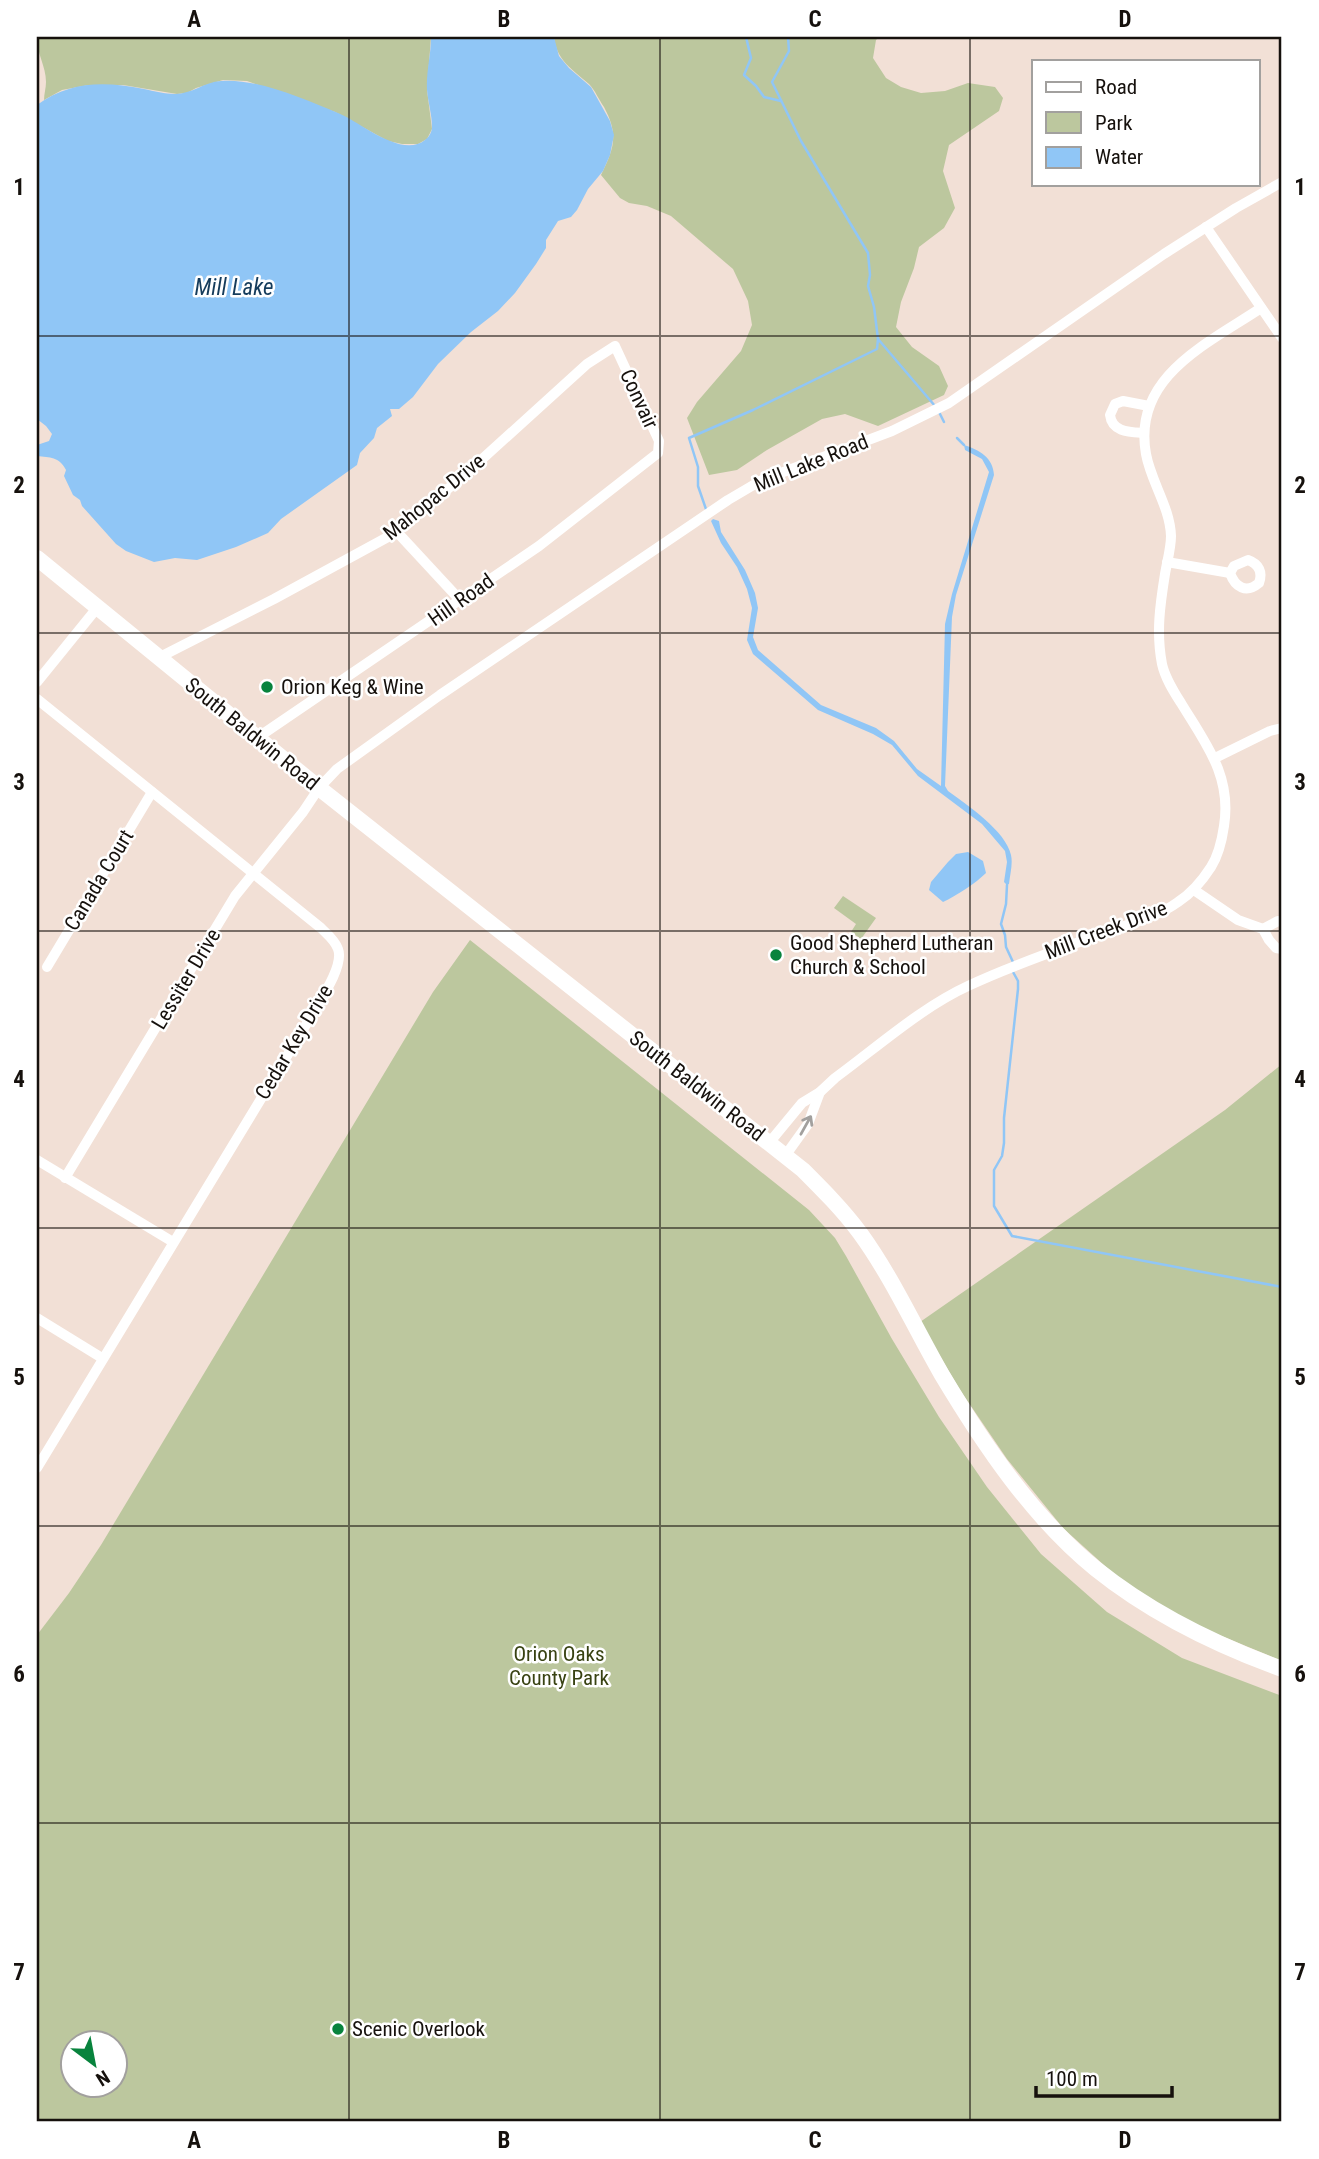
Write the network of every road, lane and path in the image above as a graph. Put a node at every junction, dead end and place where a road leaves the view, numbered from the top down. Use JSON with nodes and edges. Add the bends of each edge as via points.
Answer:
{"nodes":[{"id":1,"x":1282,"y":182,"type":"edge"},
{"id":2,"x":1206,"y":227,"type":"junction"},
{"id":3,"x":1261,"y":308,"type":"junction"},
{"id":4,"x":1282,"y":338,"type":"edge"},
{"id":5,"x":615,"y":346,"type":"joint"},
{"id":6,"x":1149,"y":406,"type":"junction"},
{"id":7,"x":1144,"y":433,"type":"junction"},
{"id":8,"x":658,"y":453,"type":"joint"},
{"id":9,"x":397,"y":532,"type":"junction"},
{"id":10,"x":37,"y":558,"type":"edge"},
{"id":11,"x":1167,"y":562,"type":"junction"},
{"id":12,"x":1230,"y":573,"type":"dead end"},
{"id":13,"x":460,"y":600,"type":"junction"},
{"id":14,"x":97,"y":608,"type":"junction"},
{"id":15,"x":158,"y":658,"type":"junction"},
{"id":16,"x":37,"y":682,"type":"edge"},
{"id":17,"x":37,"y":699,"type":"edge"},
{"id":18,"x":1282,"y":728,"type":"edge"},
{"id":19,"x":257,"y":738,"type":"junction"},
{"id":20,"x":1215,"y":758,"type":"junction"},
{"id":21,"x":319,"y":788,"type":"junction"},
{"id":22,"x":152,"y":792,"type":"junction"},
{"id":23,"x":253,"y":873,"type":"junction"},
{"id":24,"x":1194,"y":890,"type":"junction"},
{"id":25,"x":1282,"y":922,"type":"edge"},
{"id":26,"x":1264,"y":929,"type":"junction"},
{"id":27,"x":1282,"y":949,"type":"edge"},
{"id":28,"x":47,"y":967,"type":"dead end"},
{"id":29,"x":820,"y":1092,"type":"junction"},
{"id":30,"x":769,"y":1143,"type":"junction"},
{"id":31,"x":786,"y":1156,"type":"junction"},
{"id":32,"x":37,"y":1160,"type":"edge"},
{"id":33,"x":65,"y":1178,"type":"junction"},
{"id":34,"x":173,"y":1242,"type":"junction"},
{"id":35,"x":37,"y":1318,"type":"edge"},
{"id":36,"x":102,"y":1358,"type":"junction"},
{"id":37,"x":37,"y":1468,"type":"edge"},
{"id":38,"x":1282,"y":1669,"type":"edge"}],
"edges":[{"from":1,"to":2,"type":"street","name":"Mill Lake Road"},
{"from":2,"to":3,"type":"street"},
{"from":2,"to":21,"type":"street","name":"Mill Lake Road","via":[[949,403],[892,431],[762,480],[728,500],[399,724],[337,769]]},
{"from":3,"to":4,"type":"street"},
{"from":3,"to":6,"type":"street","name":"Mill Creek Drive","via":[[1184,359],[1155,391]]},
{"from":5,"to":8,"type":"street","name":"Convair","via":[[659,442]]},
{"from":5,"to":9,"type":"street","name":"Mahopac Drive","via":[[587,364]]},
{"from":6,"to":7,"type":"street","name":"Mill Creek Drive"},
{"from":6,"to":7,"type":"street","via":[[1123,401],[1110,415],[1118,429]]},
{"from":7,"to":11,"type":"street","name":"Mill Creek Drive","via":[[1146,456],[1170,531]]},
{"from":8,"to":13,"type":"street","name":"Hill Road","via":[[539,546]]},
{"from":9,"to":13,"type":"street"},
{"from":9,"to":15,"type":"street","name":"Mahopac Drive"},
{"from":10,"to":14,"type":"main road","name":"South Baldwin Road"},
{"from":11,"to":12,"type":"street"},
{"from":11,"to":20,"type":"street","name":"Mill Creek Drive","via":[[1158,618],[1163,669]]},
{"from":13,"to":19,"type":"street","name":"Hill Road"},
{"from":14,"to":15,"type":"main road","name":"South Baldwin Road"},
{"from":14,"to":16,"type":"street"},
{"from":15,"to":19,"type":"main road","name":"South Baldwin Road"},
{"from":17,"to":22,"type":"street","name":"Cedar Key Drive"},
{"from":18,"to":20,"type":"street"},
{"from":19,"to":21,"type":"main road","name":"South Baldwin Road"},
{"from":20,"to":24,"type":"street","name":"Mill Creek Drive","via":[[1225,787],[1223,838],[1213,864]]},
{"from":21,"to":23,"type":"street","name":"Lessiter Drive"},
{"from":21,"to":30,"type":"main road","name":"South Baldwin Road"},
{"from":22,"to":23,"type":"street","name":"Cedar Key Drive"},
{"from":22,"to":28,"type":"street","name":"Canada Court"},
{"from":23,"to":33,"type":"street","name":"Lessiter Drive"},
{"from":23,"to":34,"type":"street","name":"Cedar Key Drive","via":[[332,938],[341,961]]},
{"from":24,"to":26,"type":"street","via":[[1238,920]]},
{"from":24,"to":29,"type":"street","name":"Mill Creek Drive","via":[[1162,912],[967,986],[926,1011]]},
{"from":25,"to":26,"type":"street"},
{"from":26,"to":27,"type":"street","via":[[1276,948]]},
{"from":29,"to":30,"type":"street","name":"Mill Creek Drive","via":[[802,1103]]},
{"from":31,"to":29,"type":"street","name":"Mill Creek Drive","one_way":true,"via":[[808,1124]]},
{"from":30,"to":31,"type":"main road","name":"South Baldwin Road"},
{"from":31,"to":38,"type":"main road","name":"South Baldwin Road","via":[[846,1214],[881,1265],[972,1423],[1037,1511],[1065,1540],[1095,1569],[1155,1611]]},
{"from":32,"to":33,"type":"street"},
{"from":33,"to":34,"type":"street"},
{"from":34,"to":36,"type":"street","name":"Cedar Key Drive"},
{"from":35,"to":36,"type":"street"},
{"from":36,"to":37,"type":"street","name":"Cedar Key Drive"}]}
